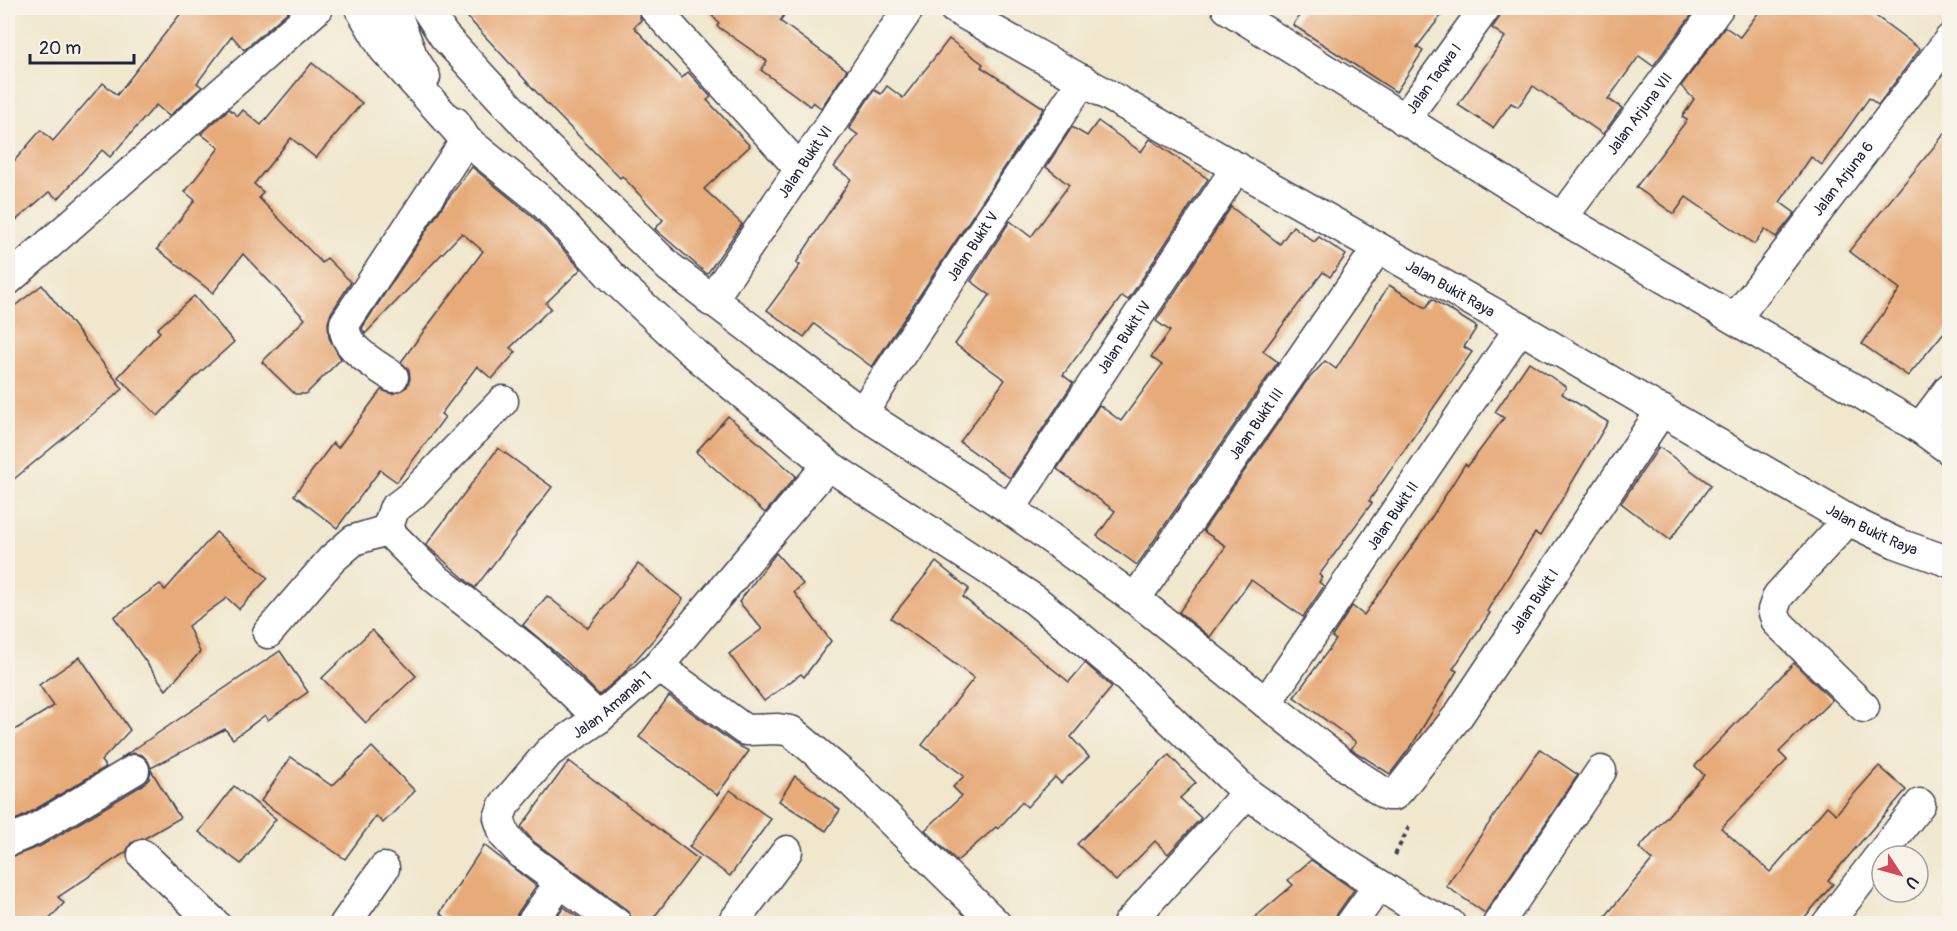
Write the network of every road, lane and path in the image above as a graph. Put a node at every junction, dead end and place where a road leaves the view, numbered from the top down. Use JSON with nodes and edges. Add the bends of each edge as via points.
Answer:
{"nodes":[{"id":1,"x":318,"y":8,"type":"edge"},
{"id":2,"x":360,"y":8,"type":"edge"},
{"id":3,"x":394,"y":8,"type":"edge"},
{"id":4,"x":426,"y":8,"type":"edge"},
{"id":5,"x":654,"y":8,"type":"edge"},
{"id":6,"x":954,"y":8,"type":"edge"},
{"id":7,"x":1227,"y":8,"type":"edge"},
{"id":8,"x":1485,"y":8,"type":"edge"},
{"id":9,"x":1718,"y":8,"type":"edge"},
{"id":10,"x":895,"y":13,"type":"edge"},
{"id":11,"x":1267,"y":18,"type":"edge"},
{"id":12,"x":1950,"y":39,"type":"edge"},
{"id":13,"x":1083,"y":80,"type":"junction"},
{"id":14,"x":1404,"y":120,"type":"junction"},
{"id":15,"x":466,"y":140,"type":"junction"},
{"id":16,"x":1237,"y":167,"type":"junction"},
{"id":17,"x":800,"y":169,"type":"junction"},
{"id":18,"x":1562,"y":218,"type":"junction"},
{"id":19,"x":1378,"y":248,"type":"junction"},
{"id":20,"x":8,"y":280,"type":"edge"},
{"id":21,"x":711,"y":301,"type":"junction"},
{"id":22,"x":1736,"y":319,"type":"junction"},
{"id":23,"x":1520,"y":328,"type":"junction"},
{"id":24,"x":393,"y":377,"type":"dead end"},
{"id":25,"x":1950,"y":388,"type":"edge"},
{"id":26,"x":503,"y":401,"type":"dead end"},
{"id":27,"x":1662,"y":410,"type":"junction"},
{"id":28,"x":862,"y":413,"type":"junction"},
{"id":29,"x":1920,"y":428,"type":"junction"},
{"id":30,"x":1950,"y":450,"type":"edge"},
{"id":31,"x":828,"y":465,"type":"junction"},
{"id":32,"x":1010,"y":509,"type":"junction"},
{"id":33,"x":1848,"y":520,"type":"junction"},
{"id":34,"x":387,"y":530,"type":"junction"},
{"id":35,"x":1950,"y":562,"type":"edge"},
{"id":36,"x":1135,"y":599,"type":"junction"},
{"id":37,"x":268,"y":633,"type":"dead end"},
{"id":38,"x":658,"y":666,"type":"junction"},
{"id":39,"x":1266,"y":703,"type":"junction"},
{"id":40,"x":1864,"y":707,"type":"dead end"},
{"id":41,"x":599,"y":718,"type":"junction"},
{"id":42,"x":134,"y":770,"type":"dead end"},
{"id":43,"x":1601,"y":771,"type":"dead end"},
{"id":44,"x":1400,"y":789,"type":"junction"},
{"id":45,"x":1247,"y":793,"type":"junction"},
{"id":46,"x":1920,"y":804,"type":"dead end"},
{"id":47,"x":8,"y":841,"type":"edge"},
{"id":48,"x":786,"y":850,"type":"dead end"},
{"id":49,"x":143,"y":855,"type":"dead end"},
{"id":50,"x":384,"y":868,"type":"dead end"},
{"id":51,"x":559,"y":884,"type":"junction"},
{"id":52,"x":1379,"y":885,"type":"junction"},
{"id":53,"x":214,"y":924,"type":"edge"},
{"id":54,"x":345,"y":924,"type":"edge"},
{"id":55,"x":531,"y":924,"type":"edge"},
{"id":56,"x":617,"y":924,"type":"edge"},
{"id":57,"x":732,"y":924,"type":"edge"},
{"id":58,"x":996,"y":924,"type":"edge"},
{"id":59,"x":1128,"y":924,"type":"edge"},
{"id":60,"x":1351,"y":924,"type":"edge"},
{"id":61,"x":1450,"y":924,"type":"edge"},
{"id":62,"x":1498,"y":924,"type":"edge"},
{"id":63,"x":1827,"y":924,"type":"edge"}],
"edges":[{"from":1,"to":20,"type":"street"},
{"from":2,"to":15,"type":"street","via":[[384,49]]},
{"from":3,"to":15,"type":"street","via":[[411,56]]},
{"from":4,"to":21,"type":"street","via":[[444,36],[577,179],[669,267]]},
{"from":5,"to":17,"type":"street"},
{"from":6,"to":13,"type":"street","name":"Jalan Bukit Raya"},
{"from":7,"to":11,"type":"street"},
{"from":8,"to":14,"type":"street","name":"Jalan Taqwa I"},
{"from":9,"to":18,"type":"street","name":"Jalan Arjuna VII"},
{"from":10,"to":17,"type":"street","name":"Jalan Bukit VI"},
{"from":11,"to":14,"type":"street"},
{"from":12,"to":22,"type":"street","name":"Jalan Arjuna 6"},
{"from":13,"to":16,"type":"street","name":"Jalan Bukit Raya"},
{"from":13,"to":28,"type":"street","name":"Jalan Bukit V"},
{"from":14,"to":18,"type":"street"},
{"from":15,"to":24,"type":"street","via":[[345,323],[343,332],[349,344]]},
{"from":15,"to":31,"type":"street","via":[[544,203],[646,311]]},
{"from":16,"to":19,"type":"street","name":"Jalan Bukit Raya"},
{"from":16,"to":32,"type":"street","name":"Jalan Bukit IV"},
{"from":17,"to":21,"type":"street","name":"Jalan Bukit VI"},
{"from":18,"to":22,"type":"street"},
{"from":19,"to":23,"type":"street","name":"Jalan Bukit Raya"},
{"from":19,"to":36,"type":"street","name":"Jalan Bukit III"},
{"from":21,"to":28,"type":"street"},
{"from":22,"to":29,"type":"street"},
{"from":23,"to":27,"type":"street","name":"Jalan Bukit Raya"},
{"from":23,"to":39,"type":"street","name":"Jalan Bukit II"},
{"from":25,"to":29,"type":"street"},
{"from":26,"to":34,"type":"street","via":[[394,509]]},
{"from":27,"to":33,"type":"street","name":"Jalan Bukit Raya"},
{"from":27,"to":44,"type":"street","name":"Jalan Bukit I","via":[[1458,716]]},
{"from":28,"to":32,"type":"street"},
{"from":29,"to":30,"type":"street"},
{"from":31,"to":38,"type":"street","name":"Jalan Amanah 1"},
{"from":31,"to":45,"type":"street","via":[[1035,600],[1116,667]]},
{"from":32,"to":36,"type":"street"},
{"from":33,"to":35,"type":"street","name":"Jalan Bukit Raya"},
{"from":33,"to":40,"type":"street","via":[[1778,596],[1773,610],[1777,622]]},
{"from":34,"to":37,"type":"street","via":[[354,540],[332,559]]},
{"from":34,"to":41,"type":"street","via":[[435,578],[531,653]]},
{"from":36,"to":39,"type":"street"},
{"from":38,"to":41,"type":"street","name":"Jalan Amanah 1"},
{"from":38,"to":58,"type":"street","via":[[745,730],[791,731],[853,783]]},
{"from":39,"to":44,"type":"street","via":[[1374,787],[1387,795]]},
{"from":41,"to":51,"type":"street","name":"Jalan Amanah 1","via":[[549,752],[504,805],[499,818],[505,836]]},
{"from":42,"to":47,"type":"street","via":[[32,831]]},
{"from":43,"to":62,"type":"street"},
{"from":44,"to":52,"type":"path","via":[[1414,817]]},
{"from":45,"to":52,"type":"street"},
{"from":45,"to":59,"type":"street"},
{"from":46,"to":63,"type":"street"},
{"from":48,"to":57,"type":"street"},
{"from":49,"to":53,"type":"street"},
{"from":50,"to":54,"type":"street"},
{"from":51,"to":55,"type":"street"},
{"from":51,"to":56,"type":"street","name":"Jalan Amanah 1"},
{"from":52,"to":60,"type":"street"},
{"from":52,"to":61,"type":"street"}]}
